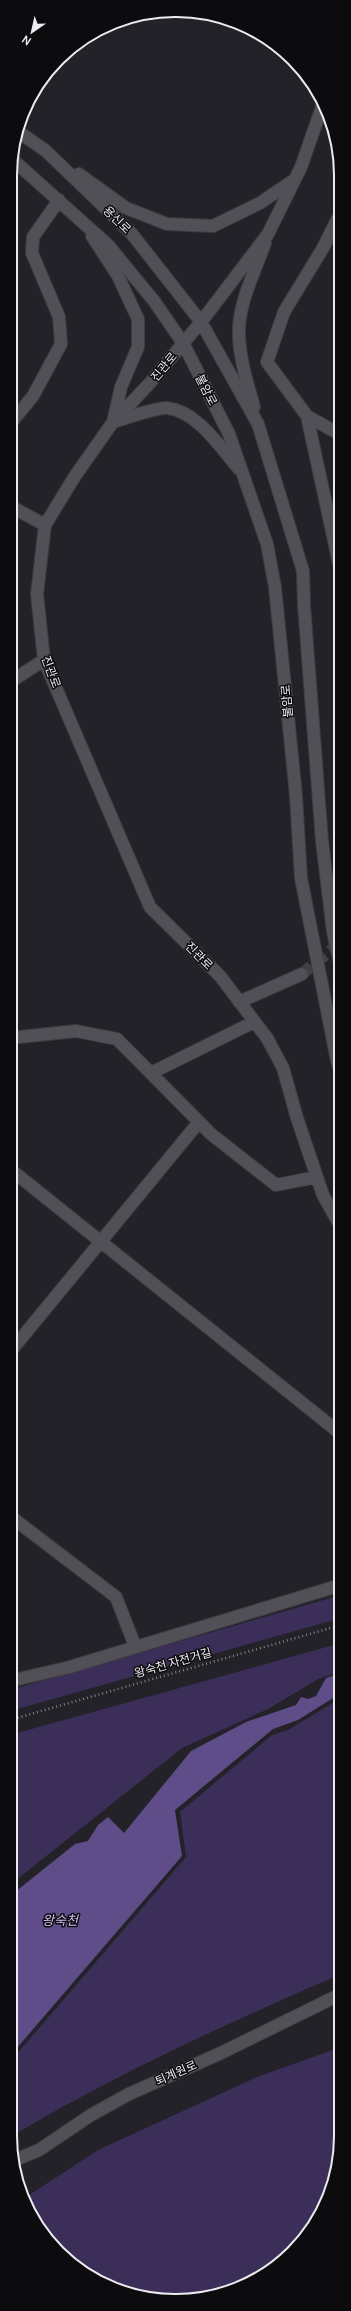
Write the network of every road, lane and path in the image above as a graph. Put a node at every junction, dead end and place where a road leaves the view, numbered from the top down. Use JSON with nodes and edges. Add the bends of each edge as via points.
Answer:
{"nodes":[{"id":1,"x":320,"y":111,"type":"edge"},
{"id":2,"x":22,"y":134,"type":"edge"},
{"id":3,"x":46,"y":151,"type":"junction"},
{"id":4,"x":17,"y":163,"type":"edge"},
{"id":5,"x":295,"y":179,"type":"junction"},
{"id":6,"x":59,"y":200,"type":"junction"},
{"id":7,"x":83,"y":222,"type":"junction"},
{"id":8,"x":334,"y":226,"type":"edge"},
{"id":9,"x":268,"y":234,"type":"junction"},
{"id":10,"x":201,"y":322,"type":"junction"},
{"id":11,"x":183,"y":344,"type":"junction"},
{"id":12,"x":17,"y":415,"type":"edge"},
{"id":13,"x":306,"y":416,"type":"junction"},
{"id":14,"x":112,"y":422,"type":"junction"},
{"id":15,"x":258,"y":424,"type":"junction"},
{"id":16,"x":334,"y":431,"type":"edge"},
{"id":17,"x":243,"y":474,"type":"junction"},
{"id":18,"x":17,"y":510,"type":"edge"},
{"id":19,"x":45,"y":525,"type":"junction"},
{"id":20,"x":334,"y":541,"type":"edge"},
{"id":21,"x":44,"y":660,"type":"junction"},
{"id":22,"x":17,"y":677,"type":"edge"},
{"id":23,"x":334,"y":936,"type":"edge"},
{"id":24,"x":302,"y":974,"type":"tunnel mouth"},
{"id":25,"x":239,"y":1002,"type":"junction"},
{"id":26,"x":254,"y":1022,"type":"junction"},
{"id":27,"x":17,"y":1037,"type":"edge"},
{"id":28,"x":334,"y":1046,"type":"edge"},
{"id":29,"x":151,"y":1073,"type":"junction"},
{"id":30,"x":199,"y":1122,"type":"junction"},
{"id":31,"x":17,"y":1174,"type":"edge"},
{"id":32,"x":317,"y":1177,"type":"junction"},
{"id":33,"x":334,"y":1215,"type":"edge"},
{"id":34,"x":100,"y":1241,"type":"junction"},
{"id":35,"x":17,"y":1343,"type":"edge"},
{"id":36,"x":334,"y":1428,"type":"edge"},
{"id":37,"x":17,"y":1521,"type":"edge"},
{"id":38,"x":334,"y":1587,"type":"edge"},
{"id":39,"x":334,"y":1627,"type":"edge"},
{"id":40,"x":135,"y":1646,"type":"junction"},
{"id":41,"x":17,"y":1679,"type":"edge"},
{"id":42,"x":17,"y":1717,"type":"edge"},
{"id":43,"x":334,"y":1997,"type":"edge"},
{"id":44,"x":19,"y":2159,"type":"edge"}],
"edges":[{"from":1,"to":5,"type":"street","name":"진관로"},
{"from":2,"to":3,"type":"street","name":"용신로"},
{"from":3,"to":5,"type":"street","via":[[126,208],[167,224],[213,226],[260,203]]},
{"from":3,"to":10,"type":"street","name":"용신로","via":[[132,234]]},
{"from":4,"to":6,"type":"street"},
{"from":5,"to":9,"type":"street","name":"진관로"},
{"from":6,"to":7,"type":"street"},
{"from":6,"to":12,"type":"street","via":[[33,237],[32,253],[60,317],[61,344],[33,396]]},
{"from":7,"to":11,"type":"street","name":"불암로","via":[[108,244],[154,301]]},
{"from":7,"to":14,"type":"street","via":[[118,276],[138,319],[138,347],[121,387]]},
{"from":8,"to":13,"type":"street","via":[[284,312],[267,362]]},
{"from":9,"to":10,"type":"street","name":"진관로"},
{"from":9,"to":15,"type":"street","via":[[239,328],[241,359]]},
{"from":10,"to":11,"type":"street","name":"진관로"},
{"from":10,"to":15,"type":"street","name":"불암로"},
{"from":11,"to":14,"type":"street","name":"진관로"},
{"from":11,"to":17,"type":"street","name":"불암로","via":[[229,434]]},
{"from":13,"to":16,"type":"street"},
{"from":13,"to":20,"type":"street"},
{"from":14,"to":17,"type":"street","via":[[166,408],[187,414]]},
{"from":14,"to":19,"type":"street","name":"진관로"},
{"from":15,"to":23,"type":"street","name":"불암로","via":[[303,571],[322,841]]},
{"from":17,"to":28,"type":"street","name":"불암로","via":[[267,544],[275,588],[294,773],[301,878]]},
{"from":18,"to":19,"type":"street"},
{"from":19,"to":21,"type":"street","name":"진관로","via":[[37,594]]},
{"from":21,"to":22,"type":"street"},
{"from":21,"to":25,"type":"street","name":"진관로","via":[[150,907],[220,976]]},
{"from":24,"to":25,"type":"street"},
{"from":25,"to":26,"type":"street","name":"진관로"},
{"from":26,"to":29,"type":"street"},
{"from":26,"to":32,"type":"street","name":"진관로","via":[[267,1038],[283,1068]]},
{"from":27,"to":29,"type":"street","via":[[76,1031],[117,1038]]},
{"from":29,"to":30,"type":"street"},
{"from":30,"to":32,"type":"street","via":[[276,1185]]},
{"from":30,"to":34,"type":"street"},
{"from":31,"to":34,"type":"street"},
{"from":32,"to":33,"type":"street","name":"진관로"},
{"from":34,"to":35,"type":"street"},
{"from":34,"to":36,"type":"street"},
{"from":37,"to":40,"type":"street","via":[[116,1597]]},
{"from":38,"to":40,"type":"street"},
{"from":39,"to":42,"type":"path","name":"왕숙천 자전거길"},
{"from":40,"to":41,"type":"street","via":[[70,1667]]},
{"from":43,"to":44,"type":"street","name":"퇴계원로","via":[[221,2053],[129,2094],[39,2150]]}]}
